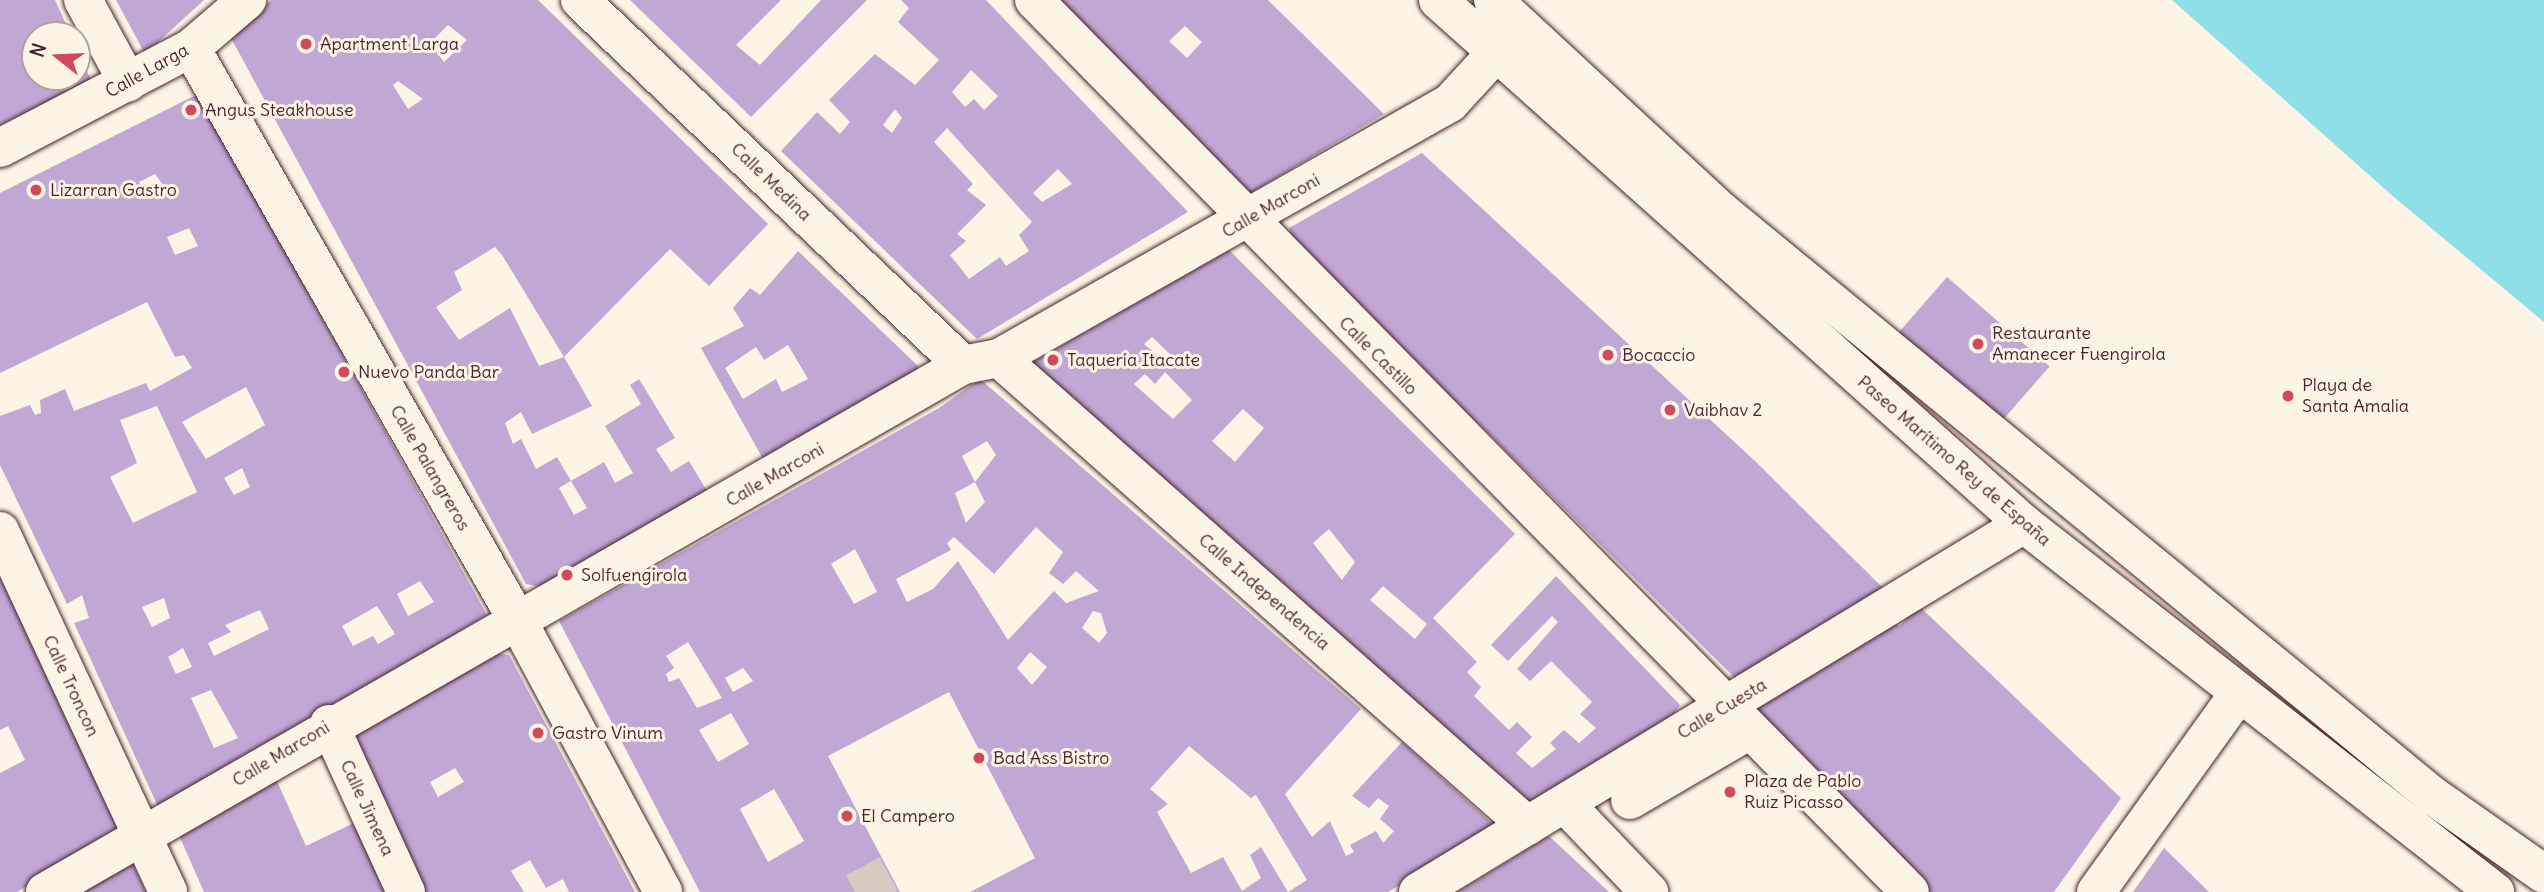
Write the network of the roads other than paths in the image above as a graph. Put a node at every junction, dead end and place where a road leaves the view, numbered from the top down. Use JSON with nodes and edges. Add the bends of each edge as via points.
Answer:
{"nodes":[{"id":1,"x":83,"y":0,"type":"edge"},
{"id":2,"x":247,"y":0,"type":"edge"},
{"id":3,"x":580,"y":0,"type":"edge"},
{"id":4,"x":1034,"y":0,"type":"edge"},
{"id":5,"x":1438,"y":0,"type":"edge"},
{"id":6,"x":1493,"y":0,"type":"edge"},
{"id":7,"x":191,"y":48,"type":"junction"},
{"id":8,"x":1495,"y":54,"type":"junction"},
{"id":9,"x":128,"y":83,"type":"junction"},
{"id":10,"x":0,"y":148,"type":"edge"},
{"id":11,"x":1245,"y":222,"type":"junction"},
{"id":12,"x":981,"y":362,"type":"junction"},
{"id":13,"x":2024,"y":524,"type":"junction"},
{"id":14,"x":0,"y":531,"type":"edge"},
{"id":15,"x":520,"y":625,"type":"junction"},
{"id":16,"x":2237,"y":696,"type":"junction"},
{"id":17,"x":1737,"y":720,"type":"junction"},
{"id":18,"x":329,"y":724,"type":"junction"},
{"id":19,"x":1630,"y":800,"type":"dead end"},
{"id":20,"x":1565,"y":804,"type":"junction"},
{"id":21,"x":1528,"y":826,"type":"junction"},
{"id":22,"x":142,"y":840,"type":"junction"},
{"id":23,"x":2544,"y":874,"type":"edge"},
{"id":24,"x":45,"y":892,"type":"edge"},
{"id":25,"x":168,"y":892,"type":"edge"},
{"id":26,"x":406,"y":892,"type":"edge"},
{"id":27,"x":663,"y":892,"type":"edge"},
{"id":28,"x":1418,"y":892,"type":"edge"},
{"id":29,"x":1649,"y":892,"type":"edge"},
{"id":30,"x":1910,"y":892,"type":"edge"},
{"id":31,"x":2096,"y":892,"type":"edge"},
{"id":32,"x":2495,"y":892,"type":"edge"}],
"edges":[{"from":1,"to":9,"type":"street"},
{"from":2,"to":7,"type":"street","name":"Calle Larga"},
{"from":3,"to":12,"type":"street","name":"Calle Medina"},
{"from":4,"to":11,"type":"street","name":"Calle Castillo"},
{"from":5,"to":8,"type":"street","name":"Paseo Marítimo Rey de España"},
{"from":6,"to":23,"type":"street","via":[[1721,211],[2433,796]]},
{"from":7,"to":9,"type":"street","name":"Calle Larga"},
{"from":7,"to":15,"type":"street","name":"Calle Palangreros"},
{"from":8,"to":11,"type":"street","name":"Calle Marconi","via":[[1450,103]]},
{"from":8,"to":13,"type":"street","name":"Paseo Marítimo Rey de España"},
{"from":9,"to":10,"type":"street","name":"Calle Larga"},
{"from":11,"to":12,"type":"street","name":"Calle Marconi"},
{"from":11,"to":17,"type":"street","name":"Calle Castillo"},
{"from":12,"to":15,"type":"street","name":"Calle Marconi"},
{"from":12,"to":21,"type":"street","name":"Calle Independencia"},
{"from":13,"to":16,"type":"street","name":"Paseo Marítimo Rey de España"},
{"from":13,"to":17,"type":"street","name":"Calle Cuesta"},
{"from":14,"to":22,"type":"street","name":"Calle Troncon"},
{"from":15,"to":18,"type":"street","name":"Calle Marconi"},
{"from":15,"to":27,"type":"street","name":"Calle Palangreros"},
{"from":16,"to":31,"type":"street"},
{"from":16,"to":32,"type":"street","name":"Paseo Marítimo Rey de España"},
{"from":17,"to":19,"type":"street"},
{"from":17,"to":20,"type":"street","name":"Calle Cuesta"},
{"from":17,"to":30,"type":"street","name":"Calle Castillo"},
{"from":18,"to":22,"type":"street","name":"Calle Marconi"},
{"from":18,"to":26,"type":"street","name":"Calle Jimena"},
{"from":20,"to":21,"type":"street","name":"Calle Cuesta"},
{"from":20,"to":29,"type":"street"},
{"from":21,"to":28,"type":"street","name":"Calle Cuesta"},
{"from":22,"to":24,"type":"street","name":"Calle Marconi"},
{"from":22,"to":25,"type":"street","name":"Calle Troncon"}]}
